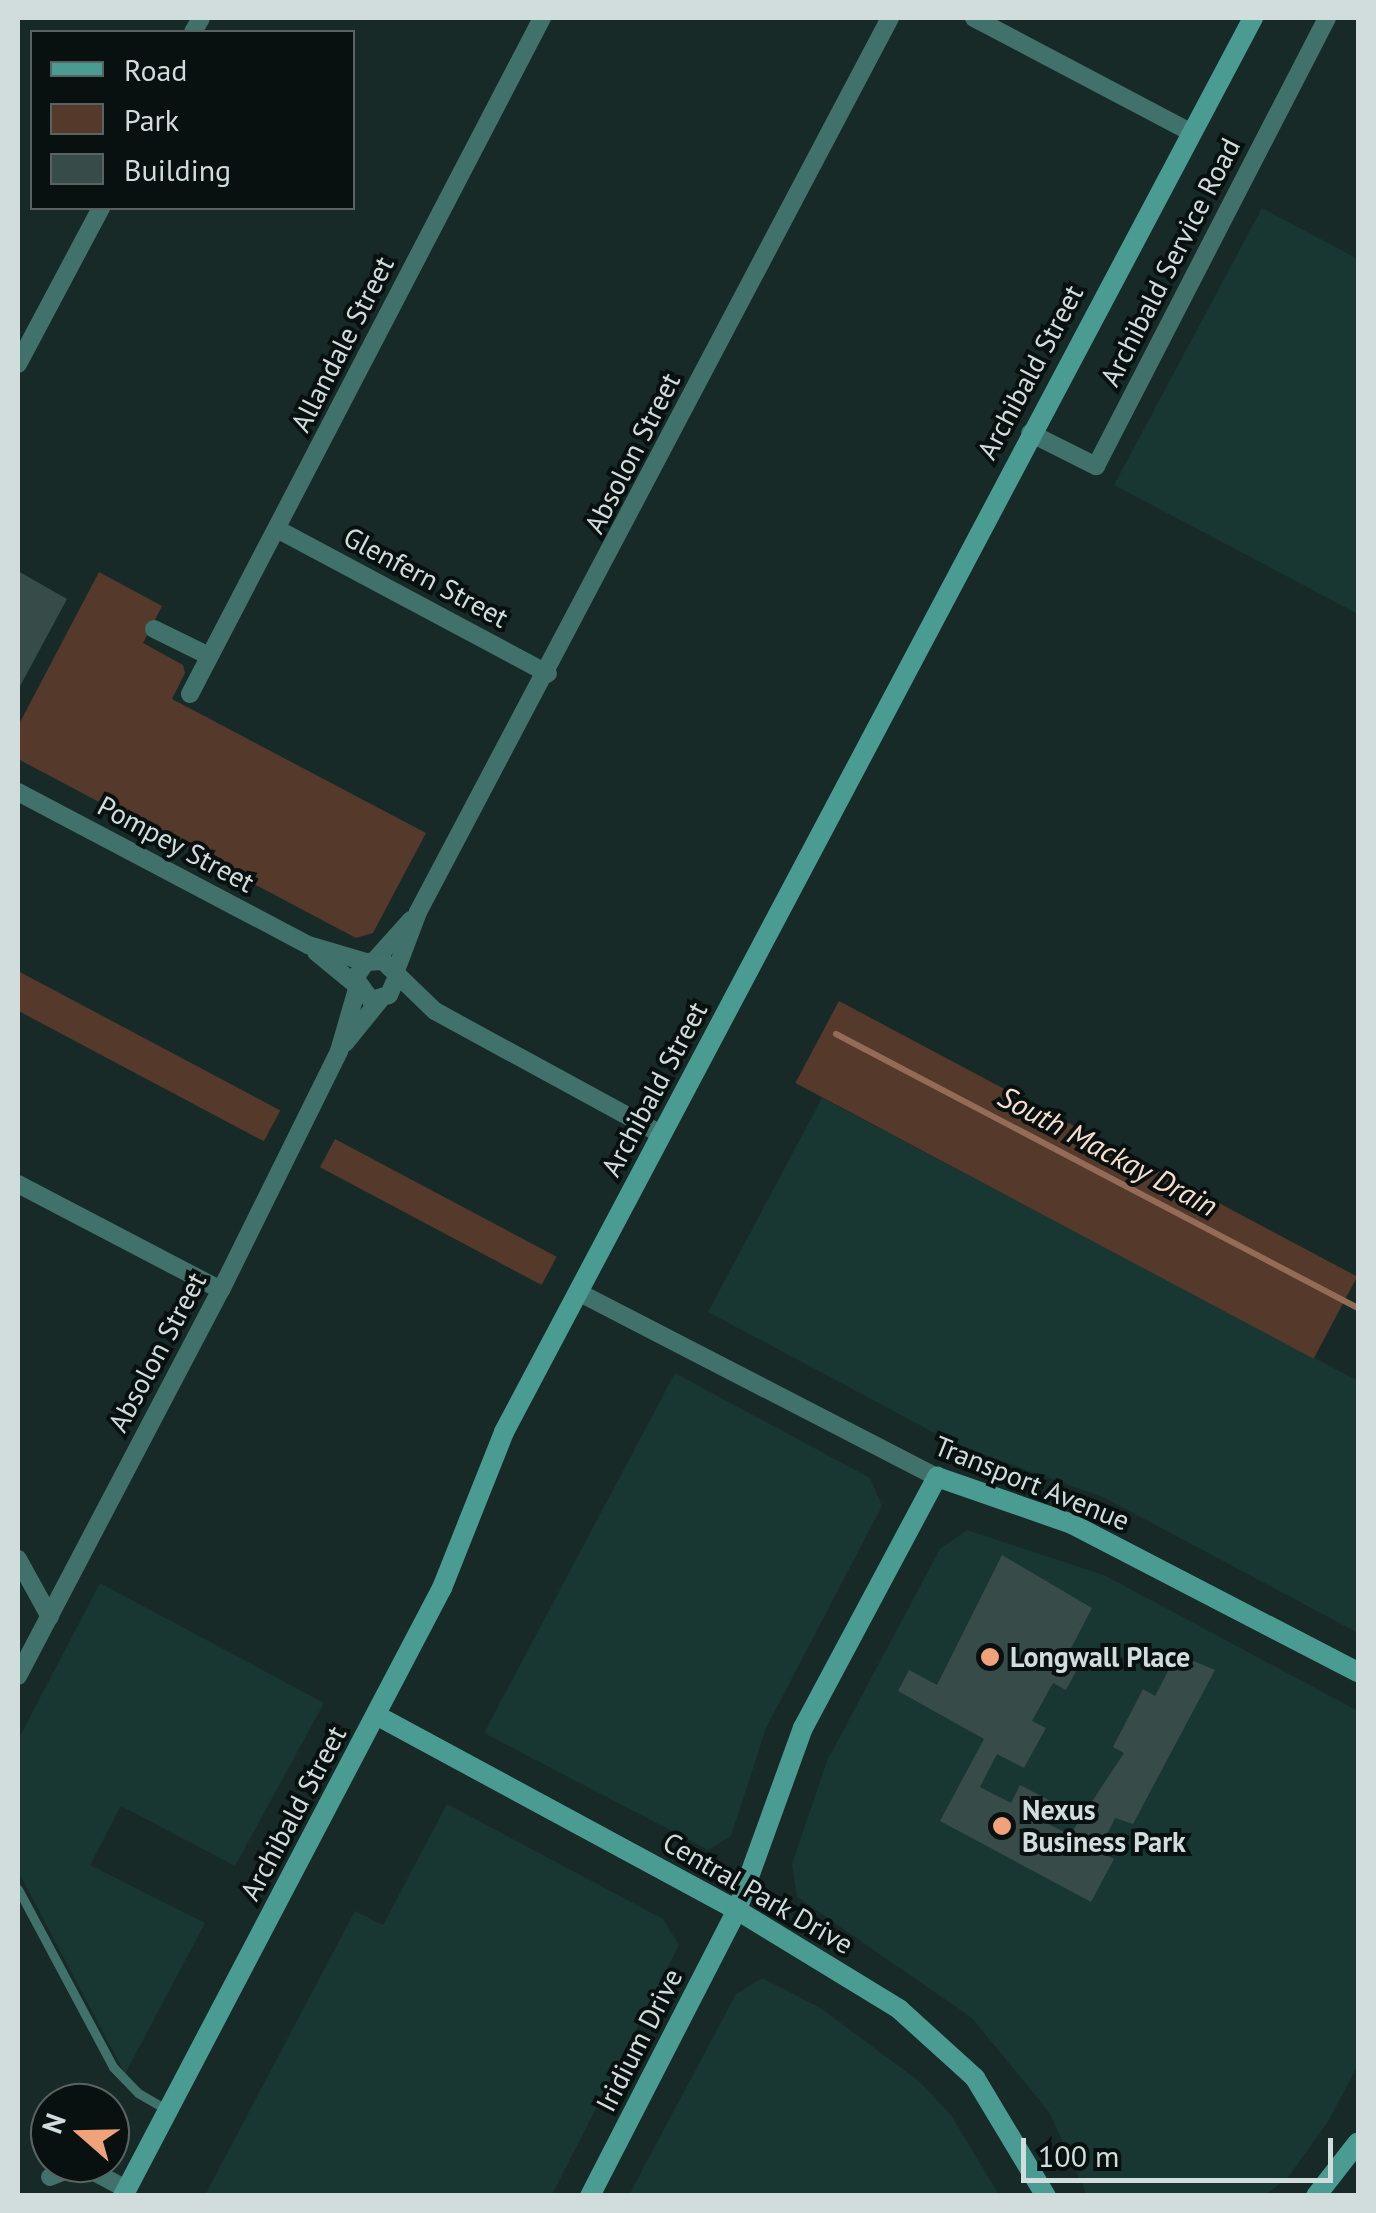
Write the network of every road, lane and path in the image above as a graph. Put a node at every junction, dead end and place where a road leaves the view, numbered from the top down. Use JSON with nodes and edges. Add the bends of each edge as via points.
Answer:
{"nodes":[{"id":1,"x":542,"y":18,"type":"edge"},
{"id":2,"x":890,"y":18,"type":"edge"},
{"id":3,"x":974,"y":18,"type":"edge"},
{"id":4,"x":1253,"y":18,"type":"edge"},
{"id":5,"x":1327,"y":18,"type":"edge"},
{"id":6,"x":1188,"y":132,"type":"junction"},
{"id":7,"x":99,"y":210,"type":"edge"},
{"id":8,"x":18,"y":364,"type":"edge"},
{"id":9,"x":1030,"y":432,"type":"junction"},
{"id":10,"x":277,"y":529,"type":"junction"},
{"id":11,"x":154,"y":629,"type":"dead end"},
{"id":12,"x":209,"y":656,"type":"junction"},
{"id":13,"x":548,"y":674,"type":"junction"},
{"id":14,"x":190,"y":694,"type":"dead end"},
{"id":15,"x":18,"y":792,"type":"edge"},
{"id":16,"x":418,"y":912,"type":"junction"},
{"id":17,"x":308,"y":945,"type":"junction"},
{"id":18,"x":370,"y":961,"type":"junction"},
{"id":19,"x":395,"y":976,"type":"junction"},
{"id":20,"x":356,"y":987,"type":"junction"},
{"id":21,"x":382,"y":999,"type":"junction"},
{"id":22,"x":435,"y":1010,"type":"junction"},
{"id":23,"x":339,"y":1051,"type":"junction"},
{"id":24,"x":661,"y":1134,"type":"junction"},
{"id":25,"x":18,"y":1184,"type":"edge"},
{"id":26,"x":221,"y":1290,"type":"junction"},
{"id":27,"x":578,"y":1292,"type":"junction"},
{"id":28,"x":936,"y":1478,"type":"junction"},
{"id":29,"x":18,"y":1559,"type":"edge"},
{"id":30,"x":50,"y":1617,"type":"junction"},
{"id":31,"x":1358,"y":1672,"type":"edge"},
{"id":32,"x":18,"y":1676,"type":"edge"},
{"id":33,"x":376,"y":1715,"type":"junction"},
{"id":34,"x":18,"y":1889,"type":"edge"},
{"id":35,"x":738,"y":1910,"type":"junction"},
{"id":36,"x":168,"y":2110,"type":"junction"},
{"id":37,"x":1358,"y":2142,"type":"edge"},
{"id":38,"x":124,"y":2192,"type":"edge"},
{"id":39,"x":590,"y":2196,"type":"edge"},
{"id":40,"x":1046,"y":2196,"type":"edge"},
{"id":41,"x":1316,"y":2196,"type":"edge"}],
"edges":[{"from":1,"to":10,"type":"street","name":"Allandale Street"},
{"from":2,"to":13,"type":"street","name":"Absolon Street"},
{"from":3,"to":6,"type":"street"},
{"from":4,"to":6,"type":"street","name":"Archibald Street"},
{"from":5,"to":9,"type":"street","name":"Archibald Service Road","via":[[1096,466]]},
{"from":6,"to":9,"type":"street","name":"Archibald Street"},
{"from":7,"to":8,"type":"street"},
{"from":9,"to":24,"type":"street","name":"Archibald Street"},
{"from":10,"to":12,"type":"street","name":"Allandale Street"},
{"from":10,"to":13,"type":"street","name":"Glenfern Street"},
{"from":11,"to":12,"type":"street"},
{"from":12,"to":14,"type":"street","name":"Allandale Street"},
{"from":13,"to":16,"type":"street","name":"Absolon Street"},
{"from":15,"to":17,"type":"street","name":"Pompey Street"},
{"from":16,"to":18,"type":"street","name":"Absolon Street"},
{"from":16,"to":19,"type":"street","name":"Absolon Street"},
{"from":17,"to":18,"type":"street","name":"Pompey Street"},
{"from":17,"to":20,"type":"street","name":"Pompey Street"},
{"from":18,"to":19,"type":"street","name":"Pompey Street"},
{"from":18,"to":20,"type":"street","name":"Absolon Street"},
{"from":19,"to":21,"type":"street","name":"Absolon Street"},
{"from":19,"to":22,"type":"street"},
{"from":20,"to":21,"type":"street","name":"Pompey Street"},
{"from":20,"to":23,"type":"street","name":"Absolon Street"},
{"from":21,"to":22,"type":"street"},
{"from":21,"to":23,"type":"street","name":"Absolon Street"},
{"from":22,"to":24,"type":"street"},
{"from":23,"to":26,"type":"street","name":"Absolon Street"},
{"from":24,"to":27,"type":"street","name":"Archibald Street"},
{"from":25,"to":26,"type":"street"},
{"from":26,"to":30,"type":"street","name":"Absolon Street"},
{"from":27,"to":28,"type":"street","name":"Transport Avenue"},
{"from":27,"to":33,"type":"street","name":"Archibald Street","via":[[504,1432],[442,1588]]},
{"from":28,"to":31,"type":"street","name":"Transport Avenue","via":[[1072,1524]]},
{"from":28,"to":35,"type":"street","via":[[803,1728]]},
{"from":29,"to":30,"type":"street"},
{"from":30,"to":32,"type":"street","name":"Absolon Street"},
{"from":33,"to":35,"type":"street","name":"Central Park Drive"},
{"from":33,"to":36,"type":"street","name":"Archibald Street"},
{"from":34,"to":36,"type":"lane","via":[[113,2068]]},
{"from":35,"to":39,"type":"street","name":"Iridium Drive"},
{"from":35,"to":40,"type":"street","name":"Central Park Drive","via":[[899,2010],[975,2078]]},
{"from":36,"to":38,"type":"street","name":"Archibald Street"},
{"from":37,"to":41,"type":"street"}]}
